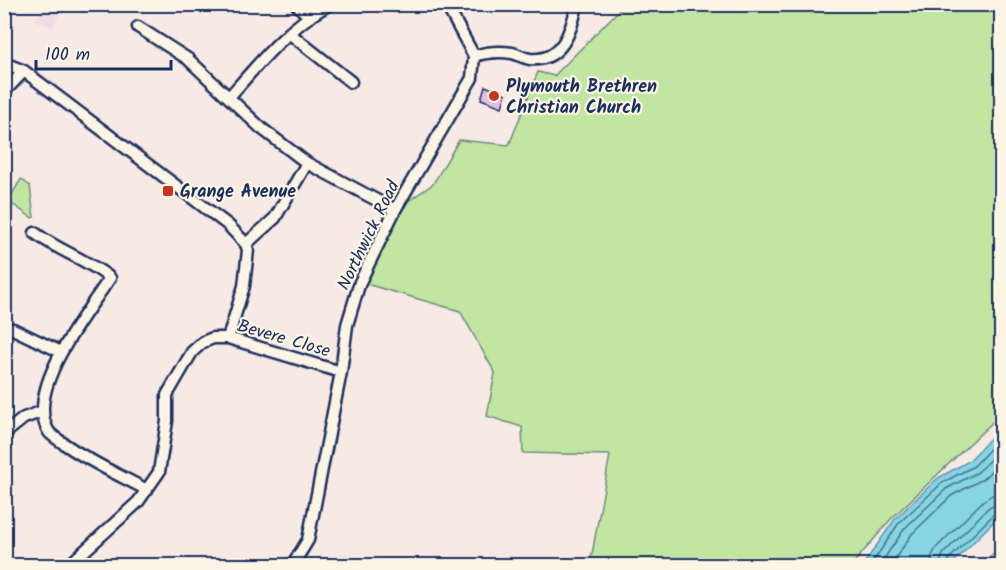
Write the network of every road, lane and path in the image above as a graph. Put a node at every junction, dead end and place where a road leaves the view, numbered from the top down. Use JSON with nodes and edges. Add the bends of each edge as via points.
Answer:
{"nodes":[{"id":1,"x":296,"y":4,"type":"edge"},
{"id":2,"x":330,"y":4,"type":"edge"},
{"id":3,"x":446,"y":4,"type":"edge"},
{"id":4,"x":577,"y":4,"type":"edge"},
{"id":5,"x":310,"y":17,"type":"junction"},
{"id":6,"x":138,"y":27,"type":"dead end"},
{"id":7,"x":289,"y":33,"type":"junction"},
{"id":8,"x":474,"y":56,"type":"junction"},
{"id":9,"x":4,"y":63,"type":"edge"},
{"id":10,"x":24,"y":71,"type":"junction"},
{"id":11,"x":351,"y":82,"type":"dead end"},
{"id":12,"x":4,"y":92,"type":"edge"},
{"id":13,"x":230,"y":96,"type":"junction"},
{"id":14,"x":307,"y":163,"type":"junction"},
{"id":15,"x":395,"y":210,"type":"junction"},
{"id":16,"x":35,"y":233,"type":"dead end"},
{"id":17,"x":246,"y":244,"type":"junction"},
{"id":18,"x":4,"y":328,"type":"edge"},
{"id":19,"x":228,"y":338,"type":"junction"},
{"id":20,"x":62,"y":352,"type":"junction"},
{"id":21,"x":341,"y":372,"type":"junction"},
{"id":22,"x":43,"y":411,"type":"junction"},
{"id":23,"x":4,"y":434,"type":"edge"},
{"id":24,"x":147,"y":490,"type":"junction"},
{"id":25,"x":68,"y":566,"type":"edge"},
{"id":26,"x":292,"y":566,"type":"edge"}],
"edges":[{"from":1,"to":5,"type":"street"},
{"from":2,"to":5,"type":"street"},
{"from":3,"to":8,"type":"street"},
{"from":4,"to":8,"type":"street","via":[[571,31],[555,53],[544,58],[498,51]]},
{"from":5,"to":7,"type":"street"},
{"from":6,"to":13,"type":"street","via":[[188,59]]},
{"from":7,"to":11,"type":"street"},
{"from":7,"to":13,"type":"street"},
{"from":8,"to":15,"type":"street","name":"Northwick Road","via":[[469,85]]},
{"from":9,"to":10,"type":"street"},
{"from":10,"to":12,"type":"street"},
{"from":10,"to":17,"type":"street","via":[[228,225]]},
{"from":13,"to":14,"type":"street","via":[[261,128]]},
{"from":14,"to":15,"type":"street"},
{"from":14,"to":17,"type":"street","via":[[275,218]]},
{"from":15,"to":21,"type":"street","name":"Northwick Road","via":[[360,282],[346,325]]},
{"from":16,"to":20,"type":"street","via":[[110,278]]},
{"from":17,"to":19,"type":"street","via":[[249,250],[244,286]]},
{"from":18,"to":20,"type":"street"},
{"from":19,"to":21,"type":"street","name":"Bevere Close"},
{"from":19,"to":24,"type":"street","name":"Bevere Close","via":[[213,338],[192,352],[167,395],[159,472]]},
{"from":20,"to":22,"type":"street","via":[[46,385]]},
{"from":21,"to":26,"type":"street","name":"Northwick Road","via":[[308,540]]},
{"from":22,"to":23,"type":"street","via":[[24,418]]},
{"from":22,"to":24,"type":"street","via":[[50,434],[83,457]]},
{"from":24,"to":25,"type":"street","name":"Bevere Close"}]}
